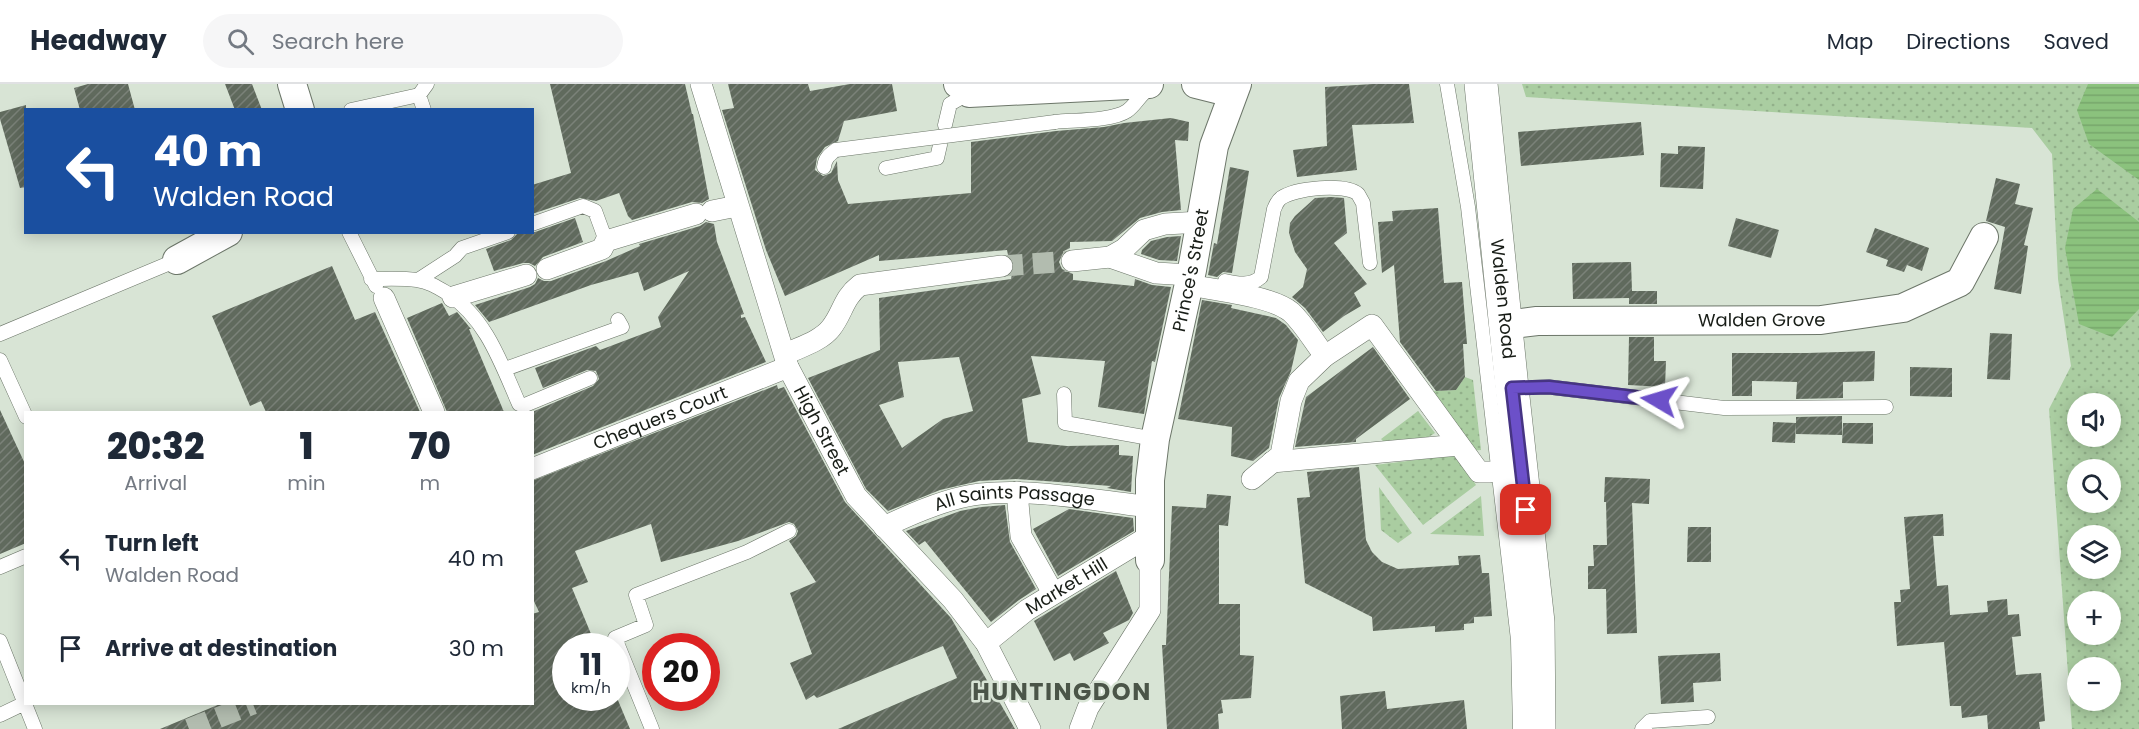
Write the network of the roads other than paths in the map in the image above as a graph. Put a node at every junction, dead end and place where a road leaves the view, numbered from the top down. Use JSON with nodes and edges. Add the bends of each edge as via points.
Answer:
{"nodes":[{"id":1,"x":292,"y":84,"type":"edge"},
{"id":2,"x":701,"y":84,"type":"edge"},
{"id":3,"x":1149,"y":84,"type":"edge"},
{"id":4,"x":1157,"y":84,"type":"edge"},
{"id":5,"x":1196,"y":84,"type":"edge"},
{"id":6,"x":1447,"y":84,"type":"edge"},
{"id":7,"x":1481,"y":84,"type":"edge"},
{"id":8,"x":1234,"y":88,"type":"edge"},
{"id":9,"x":963,"y":89,"type":"edge"},
{"id":10,"x":423,"y":90,"type":"edge"},
{"id":11,"x":299,"y":108,"type":"edge"},
{"id":12,"x":358,"y":108,"type":"edge"},
{"id":13,"x":424,"y":108,"type":"edge"},
{"id":14,"x":945,"y":125,"type":"dead end"},
{"id":15,"x":940,"y":145,"type":"dead end"},
{"id":16,"x":824,"y":167,"type":"dead end"},
{"id":17,"x":886,"y":168,"type":"dead end"},
{"id":18,"x":737,"y":206,"type":"junction"},
{"id":19,"x":1201,"y":222,"type":"junction"},
{"id":20,"x":534,"y":223,"type":"edge"},
{"id":21,"x":224,"y":234,"type":"edge"},
{"id":22,"x":350,"y":234,"type":"edge"},
{"id":23,"x":502,"y":234,"type":"edge"},
{"id":24,"x":1984,"y":237,"type":"dead end"},
{"id":25,"x":606,"y":241,"type":"junction"},
{"id":26,"x":1110,"y":257,"type":"junction"},
{"id":27,"x":177,"y":260,"type":"joint"},
{"id":28,"x":1072,"y":261,"type":"tunnel mouth"},
{"id":29,"x":1370,"y":263,"type":"dead end"},
{"id":30,"x":1002,"y":266,"type":"tunnel mouth"},
{"id":31,"x":547,"y":269,"type":"dead end"},
{"id":32,"x":526,"y":275,"type":"dead end"},
{"id":33,"x":371,"y":279,"type":"junction"},
{"id":34,"x":418,"y":280,"type":"junction"},
{"id":35,"x":1190,"y":280,"type":"junction"},
{"id":36,"x":453,"y":297,"type":"junction"},
{"id":37,"x":384,"y":298,"type":"joint"},
{"id":38,"x":618,"y":320,"type":"dead end"},
{"id":39,"x":1506,"y":325,"type":"junction"},
{"id":40,"x":0,"y":334,"type":"edge"},
{"id":41,"x":1325,"y":356,"type":"junction"},
{"id":42,"x":0,"y":360,"type":"edge"},
{"id":43,"x":787,"y":361,"type":"junction"},
{"id":44,"x":505,"y":369,"type":"junction"},
{"id":45,"x":590,"y":378,"type":"dead end"},
{"id":46,"x":1512,"y":388,"type":"junction"},
{"id":47,"x":1065,"y":394,"type":"dead end"},
{"id":48,"x":1886,"y":407,"type":"dead end"},
{"id":49,"x":434,"y":411,"type":"edge"},
{"id":50,"x":24,"y":413,"type":"edge"},
{"id":51,"x":1459,"y":445,"type":"junction"},
{"id":52,"x":1154,"y":449,"type":"junction"},
{"id":53,"x":1272,"y":462,"type":"junction"},
{"id":54,"x":534,"y":468,"type":"edge"},
{"id":55,"x":1490,"y":472,"type":"dead end"},
{"id":56,"x":1252,"y":479,"type":"dead end"},
{"id":57,"x":1017,"y":492,"type":"junction"},
{"id":58,"x":1151,"y":507,"type":"junction"},
{"id":59,"x":884,"y":527,"type":"junction"},
{"id":60,"x":789,"y":531,"type":"dead end"},
{"id":61,"x":1151,"y":548,"type":"junction"},
{"id":62,"x":24,"y":557,"type":"edge"},
{"id":63,"x":0,"y":567,"type":"edge"},
{"id":64,"x":1053,"y":593,"type":"junction"},
{"id":65,"x":0,"y":641,"type":"edge"},
{"id":66,"x":986,"y":643,"type":"junction"},
{"id":67,"x":24,"y":701,"type":"edge"},
{"id":68,"x":24,"y":703,"type":"edge"},
{"id":69,"x":26,"y":705,"type":"edge"},
{"id":70,"x":0,"y":714,"type":"edge"},
{"id":71,"x":1707,"y":717,"type":"dead end"},
{"id":72,"x":35,"y":729,"type":"edge"},
{"id":73,"x":652,"y":729,"type":"edge"},
{"id":74,"x":1030,"y":729,"type":"edge"},
{"id":75,"x":1080,"y":729,"type":"edge"},
{"id":76,"x":1520,"y":729,"type":"edge"},
{"id":77,"x":1539,"y":729,"type":"edge"},
{"id":78,"x":1642,"y":729,"type":"edge"}],
"edges":[{"from":1,"to":11,"type":"street"},
{"from":2,"to":18,"type":"street","name":"High Street"},
{"from":3,"to":9,"type":"street"},
{"from":4,"to":16,"type":"lane","bridge":true,"via":[[1119,116],[836,150]]},
{"from":5,"to":8,"type":"street"},
{"from":6,"to":76,"type":"lane","via":[[1468,207],[1518,640]]},
{"from":7,"to":39,"type":"main road","name":"Walden Road"},
{"from":8,"to":19,"type":"street","name":"Prince's Street","via":[[1214,146]]},
{"from":9,"to":14,"type":"lane","via":[[950,104]]},
{"from":10,"to":12,"type":"lane"},
{"from":10,"to":13,"type":"lane"},
{"from":15,"to":17,"type":"lane","via":[[937,158]]},
{"from":18,"to":25,"type":"street"},
{"from":18,"to":43,"type":"street","name":"High Street"},
{"from":19,"to":26,"type":"street","via":[[1165,224],[1144,230]]},
{"from":19,"to":35,"type":"street","name":"Prince's Street"},
{"from":20,"to":25,"type":"lane","via":[[583,206],[595,210]]},
{"from":21,"to":27,"type":"street"},
{"from":22,"to":33,"type":"lane"},
{"from":23,"to":34,"type":"lane","via":[[462,248]]},
{"from":24,"to":39,"type":"street","name":"Walden Grove","via":[[1960,282],[1903,308],[1821,320],[1537,321]]},
{"from":25,"to":31,"type":"street","via":[[602,249]]},
{"from":26,"to":28,"type":"street"},
{"from":26,"to":35,"type":"street"},
{"from":27,"to":40,"type":"lane"},
{"from":29,"to":35,"type":"lane","via":[[1363,204],[1358,194],[1342,188],[1302,190],[1278,200],[1262,277],[1256,282]]},
{"from":30,"to":43,"type":"street","name":"Chequers Court","via":[[860,285],[851,292],[825,335]]},
{"from":32,"to":36,"type":"street"},
{"from":33,"to":34,"type":"lane"},
{"from":33,"to":37,"type":"lane"},
{"from":34,"to":36,"type":"lane"},
{"from":35,"to":41,"type":"street","via":[[1277,304],[1291,312]]},
{"from":35,"to":52,"type":"street","name":"Prince's Street"},
{"from":36,"to":44,"type":"lane","via":[[479,321]]},
{"from":37,"to":49,"type":"street"},
{"from":38,"to":44,"type":"lane","via":[[622,327]]},
{"from":39,"to":46,"type":"main road","name":"Walden Road"},
{"from":41,"to":51,"type":"street","via":[[1372,325]]},
{"from":41,"to":53,"type":"street","via":[[1299,381],[1291,401],[1281,455]]},
{"from":42,"to":50,"type":"lane"},
{"from":43,"to":54,"type":"street","name":"Chequers Court"},
{"from":43,"to":59,"type":"street","name":"High Street","via":[[856,496]]},
{"from":44,"to":45,"type":"lane","via":[[519,404],[525,405]]},
{"from":46,"to":48,"type":"lane","via":[[1549,387],[1724,408]]},
{"from":46,"to":77,"type":"main road","name":"Walden Road","via":[[1538,622]]},
{"from":47,"to":52,"type":"lane","via":[[1065,423]]},
{"from":51,"to":53,"type":"street"},
{"from":51,"to":55,"type":"street","via":[[1479,472]]},
{"from":52,"to":58,"type":"street"},
{"from":53,"to":56,"type":"street"},
{"from":57,"to":58,"type":"street","name":"All Saints Passage"},
{"from":57,"to":59,"type":"street","name":"All Saints Passage","via":[[978,494]]},
{"from":57,"to":64,"type":"street","via":[[1020,536]]},
{"from":58,"to":61,"type":"street"},
{"from":59,"to":66,"type":"street","name":"High Street","via":[[953,600]]},
{"from":60,"to":73,"type":"lane","via":[[747,552],[636,595],[646,625],[615,638]]},
{"from":61,"to":64,"type":"street","name":"Market Hill"},
{"from":61,"to":75,"type":"street","via":[[1150,610],[1088,708]]},
{"from":62,"to":63,"type":"lane"},
{"from":64,"to":66,"type":"street","name":"Market Hill"},
{"from":65,"to":67,"type":"lane"},
{"from":66,"to":74,"type":"street","name":"High Street"},
{"from":68,"to":70,"type":"lane"},
{"from":69,"to":72,"type":"lane"},
{"from":71,"to":78,"type":"lane","via":[[1650,721]]}]}
